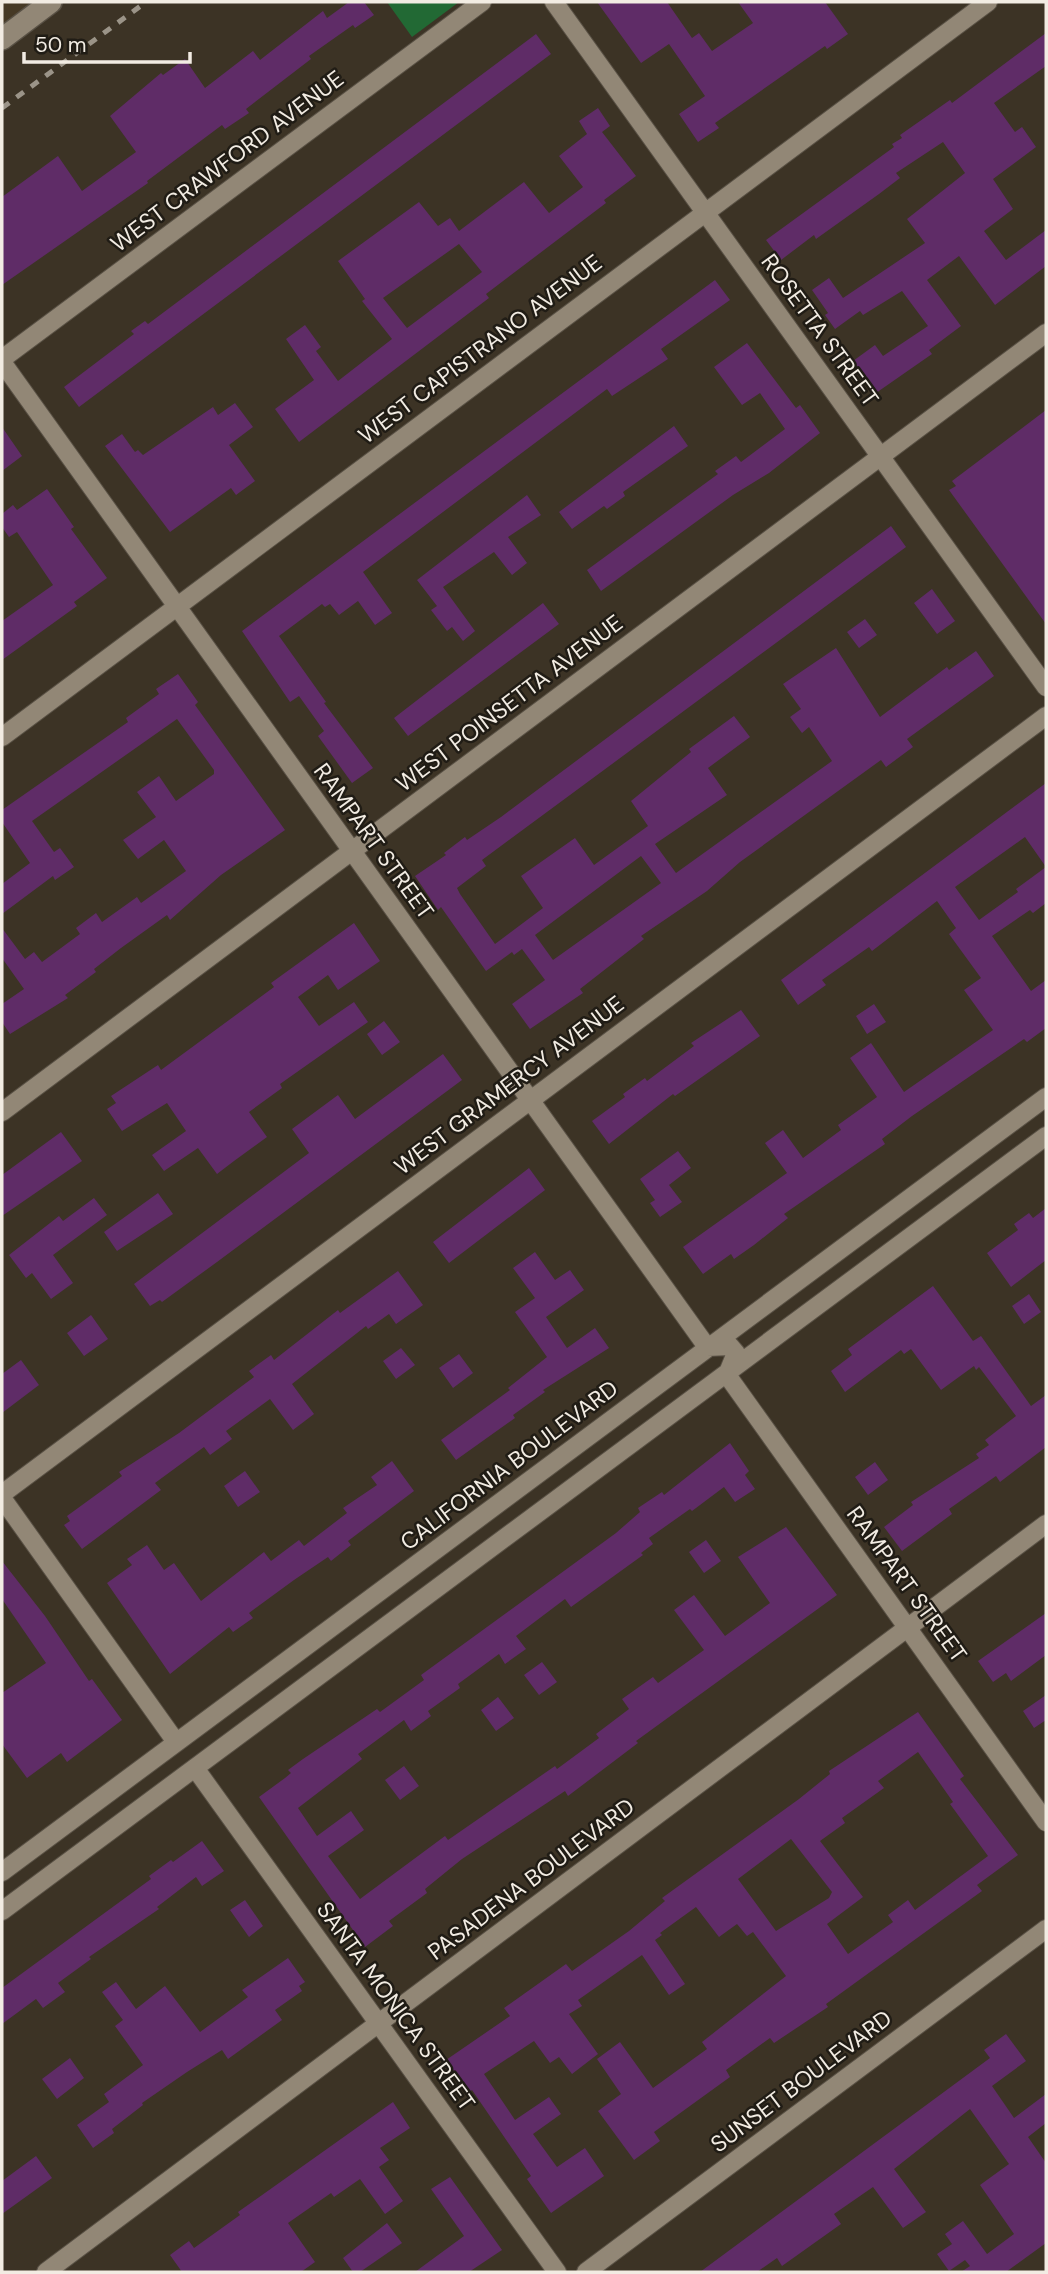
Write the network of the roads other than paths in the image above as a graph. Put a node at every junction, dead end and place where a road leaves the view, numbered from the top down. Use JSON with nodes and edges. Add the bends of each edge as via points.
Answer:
{"nodes":[{"id":1,"x":51,"y":2,"type":"edge"},
{"id":2,"x":482,"y":2,"type":"edge"},
{"id":3,"x":554,"y":2,"type":"edge"},
{"id":4,"x":988,"y":2,"type":"edge"},
{"id":5,"x":2,"y":39,"type":"edge"},
{"id":6,"x":705,"y":211,"type":"junction"},
{"id":7,"x":1046,"y":334,"type":"edge"},
{"id":8,"x":2,"y":361,"type":"edge"},
{"id":9,"x":881,"y":457,"type":"junction"},
{"id":10,"x":176,"y":606,"type":"junction"},
{"id":11,"x":1046,"y":687,"type":"edge"},
{"id":12,"x":1046,"y":716,"type":"edge"},
{"id":13,"x":2,"y":737,"type":"edge"},
{"id":14,"x":352,"y":851,"type":"junction"},
{"id":15,"x":1046,"y":1097,"type":"edge"},
{"id":16,"x":530,"y":1100,"type":"junction"},
{"id":17,"x":2,"y":1112,"type":"edge"},
{"id":18,"x":1046,"y":1136,"type":"edge"},
{"id":19,"x":975,"y":1151,"type":"junction"},
{"id":20,"x":993,"y":1175,"type":"junction"},
{"id":21,"x":707,"y":1347,"type":"junction"},
{"id":22,"x":727,"y":1375,"type":"junction"},
{"id":23,"x":2,"y":1496,"type":"edge"},
{"id":24,"x":1046,"y":1524,"type":"edge"},
{"id":25,"x":441,"y":1548,"type":"junction"},
{"id":26,"x":461,"y":1573,"type":"junction"},
{"id":27,"x":908,"y":1625,"type":"junction"},
{"id":28,"x":176,"y":1742,"type":"junction"},
{"id":29,"x":195,"y":1768,"type":"junction"},
{"id":30,"x":1046,"y":1822,"type":"edge"},
{"id":31,"x":2,"y":1872,"type":"edge"},
{"id":32,"x":2,"y":1911,"type":"edge"},
{"id":33,"x":1046,"y":1929,"type":"edge"},
{"id":34,"x":379,"y":2024,"type":"junction"},
{"id":35,"x":46,"y":2272,"type":"edge"},
{"id":36,"x":557,"y":2272,"type":"edge"},
{"id":37,"x":586,"y":2272,"type":"edge"}],
"edges":[{"from":1,"to":5,"type":"main road"},
{"from":2,"to":8,"type":"street","name":"WEST CRAWFORD AVENUE"},
{"from":3,"to":6,"type":"street","name":"ROSETTA STREET"},
{"from":4,"to":6,"type":"street","name":"WEST CAPISTRANO AVENUE"},
{"from":6,"to":9,"type":"street","name":"ROSETTA STREET"},
{"from":6,"to":10,"type":"street","name":"WEST CAPISTRANO AVENUE"},
{"from":7,"to":9,"type":"street","name":"WEST POINSETTA AVENUE"},
{"from":8,"to":10,"type":"street","name":"RAMPART STREET"},
{"from":9,"to":11,"type":"street","name":"ROSETTA STREET"},
{"from":9,"to":14,"type":"street","name":"WEST POINSETTA AVENUE"},
{"from":10,"to":13,"type":"street","name":"WEST CAPISTRANO AVENUE"},
{"from":10,"to":14,"type":"street","name":"RAMPART STREET"},
{"from":12,"to":16,"type":"street","name":"WEST GRAMERCY AVENUE"},
{"from":14,"to":16,"type":"street","name":"RAMPART STREET"},
{"from":14,"to":17,"type":"street","name":"WEST POINSETTA AVENUE"},
{"from":15,"to":19,"type":"street","name":"CALIFORNIA BOULEVARD"},
{"from":16,"to":21,"type":"street","name":"RAMPART STREET"},
{"from":16,"to":23,"type":"street","name":"WEST GRAMERCY AVENUE"},
{"from":18,"to":20,"type":"street"},
{"from":19,"to":20,"type":"street"},
{"from":19,"to":21,"type":"street","name":"CALIFORNIA BOULEVARD"},
{"from":20,"to":22,"type":"street"},
{"from":21,"to":22,"type":"street","via":[[730,1346],[736,1353]]},
{"from":21,"to":25,"type":"street","name":"CALIFORNIA BOULEVARD"},
{"from":22,"to":26,"type":"street"},
{"from":22,"to":27,"type":"street","name":"RAMPART STREET"},
{"from":23,"to":28,"type":"street"},
{"from":24,"to":27,"type":"street","name":"PASADENA BOULEVARD"},
{"from":25,"to":26,"type":"street"},
{"from":25,"to":28,"type":"street","name":"CALIFORNIA BOULEVARD"},
{"from":26,"to":29,"type":"street"},
{"from":27,"to":30,"type":"street","name":"RAMPART STREET"},
{"from":27,"to":34,"type":"street","name":"PASADENA BOULEVARD"},
{"from":28,"to":29,"type":"street","name":"SANTA MONICA STREET","via":[[196,1742],[204,1751]]},
{"from":28,"to":31,"type":"street","name":"CALIFORNIA BOULEVARD"},
{"from":29,"to":32,"type":"street"},
{"from":29,"to":34,"type":"street","name":"SANTA MONICA STREET"},
{"from":33,"to":37,"type":"street","name":"SUNSET BOULEVARD"},
{"from":34,"to":35,"type":"street","name":"PASADENA BOULEVARD"},
{"from":34,"to":36,"type":"street","name":"SANTA MONICA STREET"}]}
